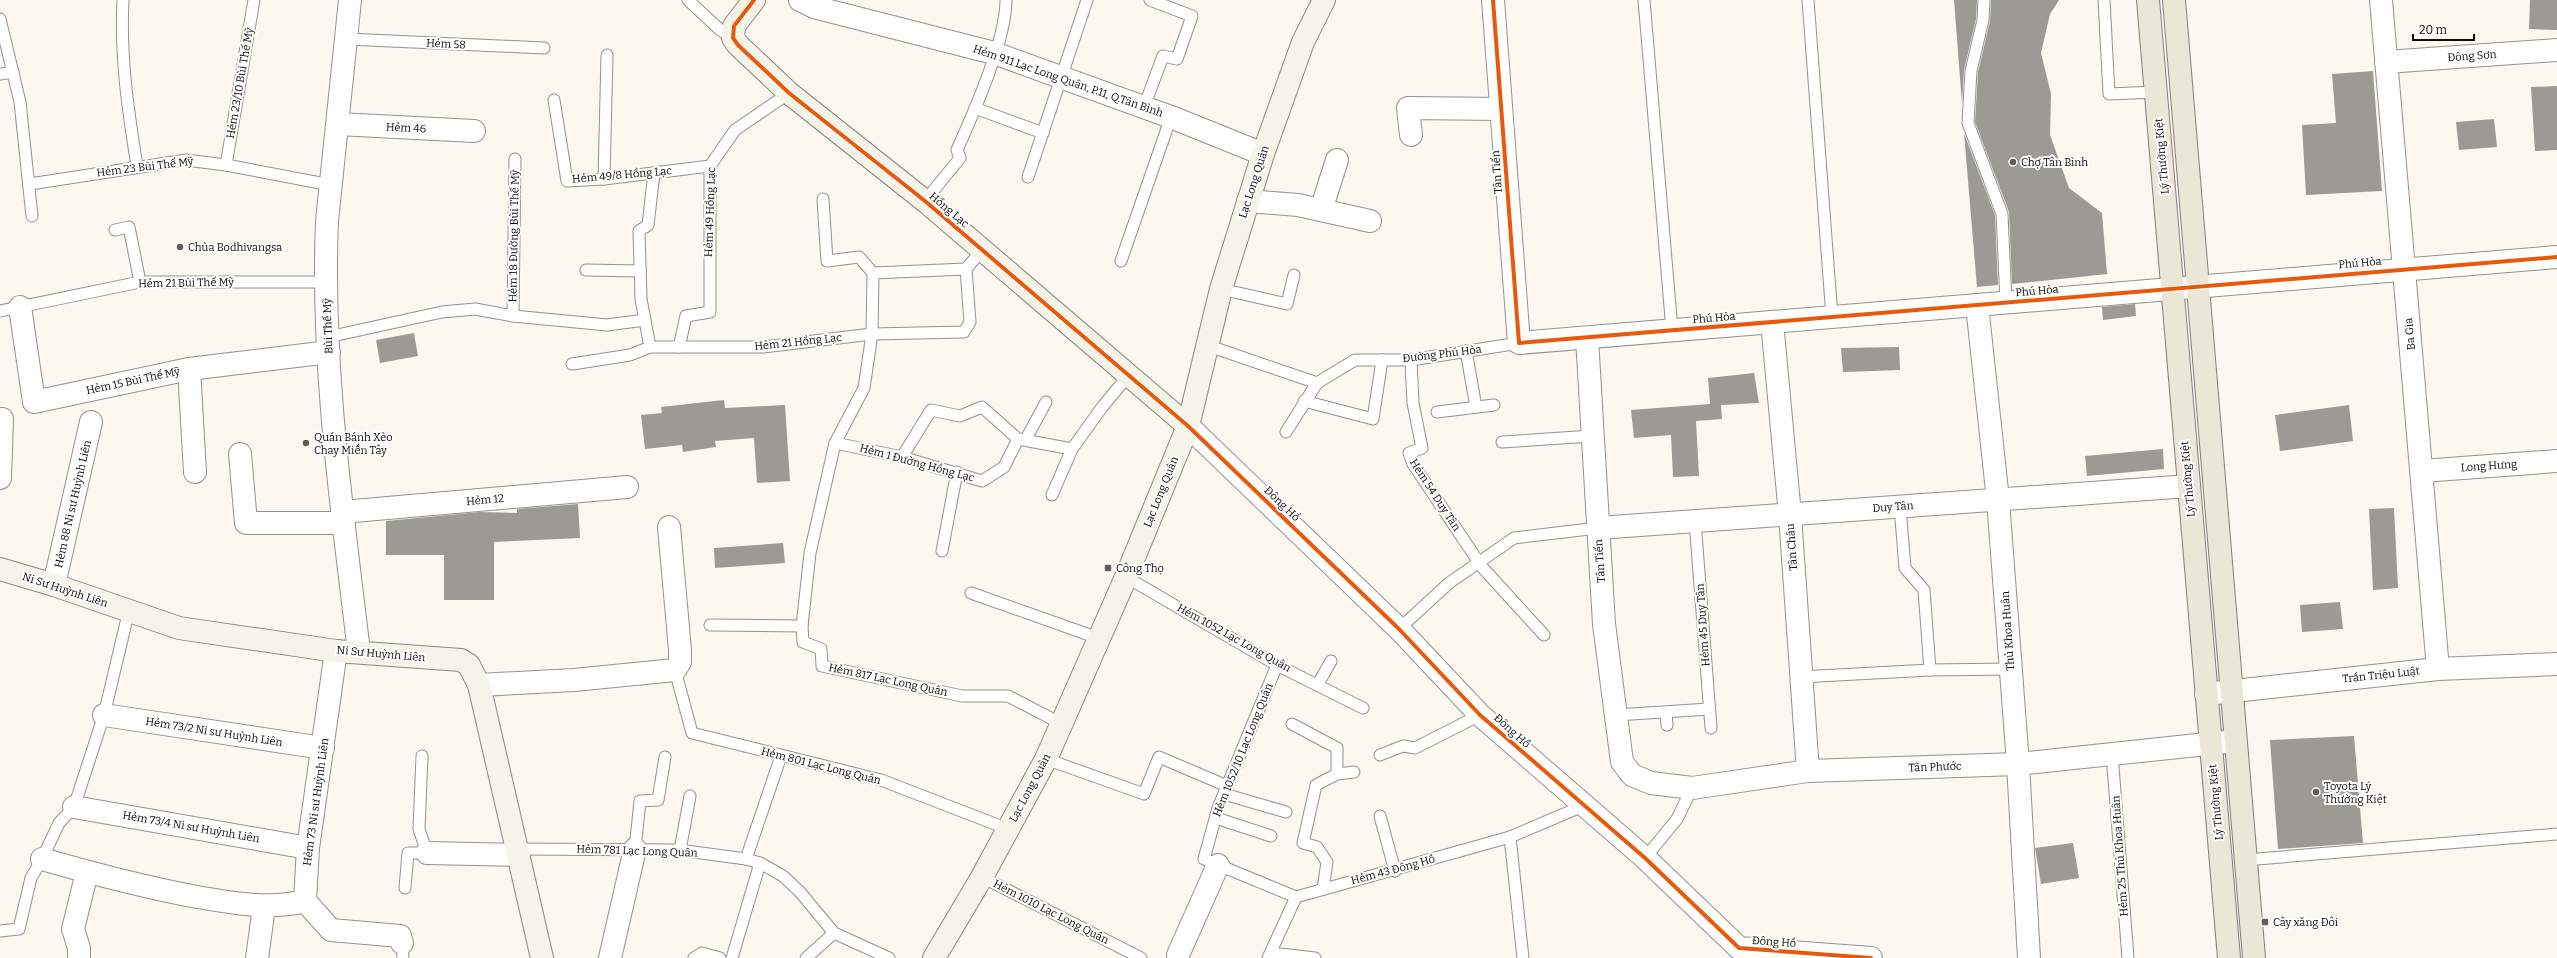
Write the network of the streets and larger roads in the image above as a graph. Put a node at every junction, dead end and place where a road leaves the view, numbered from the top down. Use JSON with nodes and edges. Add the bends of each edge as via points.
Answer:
{"nodes":[{"id":1,"x":350,"y":0,"type":"edge"},
{"id":2,"x":754,"y":0,"type":"edge"},
{"id":3,"x":800,"y":0,"type":"edge"},
{"id":4,"x":1324,"y":0,"type":"edge"},
{"id":5,"x":1493,"y":0,"type":"edge"},
{"id":6,"x":2148,"y":0,"type":"edge"},
{"id":7,"x":2174,"y":0,"type":"edge"},
{"id":8,"x":2381,"y":0,"type":"edge"},
{"id":9,"x":2557,"y":50,"type":"edge"},
{"id":10,"x":2386,"y":62,"type":"junction"},
{"id":11,"x":1502,"y":109,"type":"junction"},
{"id":12,"x":338,"y":124,"type":"junction"},
{"id":13,"x":474,"y":131,"type":"dead end"},
{"id":14,"x":1411,"y":134,"type":"dead end"},
{"id":15,"x":1263,"y":154,"type":"junction"},
{"id":16,"x":1337,"y":160,"type":"dead end"},
{"id":17,"x":1248,"y":201,"type":"junction"},
{"id":18,"x":1321,"y":210,"type":"junction"},
{"id":19,"x":1370,"y":221,"type":"dead end"},
{"id":20,"x":2557,"y":257,"type":"edge"},
{"id":21,"x":2404,"y":269,"type":"junction"},
{"id":22,"x":2198,"y":286,"type":"junction"},
{"id":23,"x":2173,"y":288,"type":"junction"},
{"id":24,"x":1977,"y":305,"type":"junction"},
{"id":25,"x":10,"y":309,"type":"edge"},
{"id":26,"x":1772,"y":322,"type":"junction"},
{"id":27,"x":1587,"y":338,"type":"junction"},
{"id":28,"x":1519,"y":343,"type":"joint"},
{"id":29,"x":328,"y":344,"type":"junction"},
{"id":30,"x":189,"y":369,"type":"junction"},
{"id":31,"x":2,"y":418,"type":"dead end"},
{"id":32,"x":91,"y":422,"type":"dead end"},
{"id":33,"x":1188,"y":426,"type":"junction"},
{"id":34,"x":240,"y":454,"type":"dead end"},
{"id":35,"x":2557,"y":461,"type":"edge"},
{"id":36,"x":2422,"y":471,"type":"junction"},
{"id":37,"x":195,"y":472,"type":"dead end"},
{"id":38,"x":0,"y":478,"type":"edge"},
{"id":39,"x":2189,"y":486,"type":"junction"},
{"id":40,"x":627,"y":487,"type":"dead end"},
{"id":41,"x":1998,"y":500,"type":"junction"},
{"id":42,"x":1790,"y":515,"type":"junction"},
{"id":43,"x":343,"y":517,"type":"junction"},
{"id":44,"x":669,"y":527,"type":"dead end"},
{"id":45,"x":1598,"y":528,"type":"junction"},
{"id":46,"x":0,"y":570,"type":"edge"},
{"id":47,"x":54,"y":585,"type":"junction"},
{"id":48,"x":336,"y":650,"type":"junction"},
{"id":49,"x":359,"y":652,"type":"junction"},
{"id":50,"x":2557,"y":664,"type":"edge"},
{"id":51,"x":2438,"y":669,"type":"junction"},
{"id":52,"x":479,"y":684,"type":"junction"},
{"id":53,"x":2233,"y":691,"type":"junction"},
{"id":54,"x":2206,"y":694,"type":"junction"},
{"id":55,"x":104,"y":715,"type":"road end"},
{"id":56,"x":2235,"y":741,"type":"junction"},
{"id":57,"x":2211,"y":743,"type":"junction"},
{"id":58,"x":323,"y":748,"type":"junction"},
{"id":59,"x":2018,"y":764,"type":"junction"},
{"id":60,"x":1808,"y":771,"type":"junction"},
{"id":61,"x":1637,"y":777,"type":"joint"},
{"id":62,"x":74,"y":806,"type":"road end"},
{"id":63,"x":308,"y":848,"type":"junction"},
{"id":64,"x":635,"y":849,"type":"road end"},
{"id":65,"x":519,"y":852,"type":"junction"},
{"id":66,"x":427,"y":853,"type":"road end"},
{"id":67,"x":42,"y":859,"type":"road end"},
{"id":68,"x":1211,"y":862,"type":"road end"},
{"id":69,"x":87,"y":872,"type":"junction"},
{"id":70,"x":306,"y":902,"type":"junction"},
{"id":71,"x":264,"y":907,"type":"junction"},
{"id":72,"x":402,"y":951,"type":"edge"},
{"id":73,"x":1740,"y":953,"type":"edge"},
{"id":74,"x":1178,"y":955,"type":"dead end"},
{"id":75,"x":80,"y":958,"type":"edge"},
{"id":76,"x":257,"y":958,"type":"edge"},
{"id":77,"x":542,"y":958,"type":"edge"},
{"id":78,"x":610,"y":958,"type":"edge"},
{"id":79,"x":934,"y":958,"type":"edge"},
{"id":80,"x":1871,"y":958,"type":"edge"},
{"id":81,"x":2029,"y":958,"type":"edge"},
{"id":82,"x":2229,"y":958,"type":"edge"},
{"id":83,"x":2254,"y":958,"type":"edge"}],
"edges":[{"from":1,"to":12,"type":"street","name":"Bùi Thế Mỹ"},
{"from":2,"to":33,"type":"street","name":"Hồng Lạc","via":[[734,26],[733,38],[789,93],[925,201]]},
{"from":3,"to":15,"type":"street","name":"Hẻm 911 Lạc Long Quân, P.11, Q.Tân Bình","via":[[814,6],[994,53],[1171,117]]},
{"from":4,"to":15,"type":"street","name":"Lạc Long Quân","via":[[1303,42]]},
{"from":5,"to":11,"type":"street","name":"Tân Tiến"},
{"from":6,"to":23,"type":"main road","name":"Lý Thường Kiệt"},
{"from":7,"to":22,"type":"main road"},
{"from":8,"to":10,"type":"street","name":"Ba Gia"},
{"from":9,"to":10,"type":"street","name":"Đông Sơn"},
{"from":10,"to":21,"type":"street","name":"Ba Gia"},
{"from":11,"to":14,"type":"street","via":[[1408,108]]},
{"from":11,"to":28,"type":"street","name":"Tân Tiến"},
{"from":12,"to":13,"type":"street","name":"Hẻm 46"},
{"from":12,"to":29,"type":"street","name":"Bùi Thế Mỹ","via":[[327,228]]},
{"from":15,"to":17,"type":"street","name":"Lạc Long Quân"},
{"from":16,"to":18,"type":"street"},
{"from":17,"to":18,"type":"street","via":[[1298,205]]},
{"from":17,"to":33,"type":"street","name":"Lạc Long Quân","via":[[1220,288],[1209,346]]},
{"from":18,"to":19,"type":"street"},
{"from":20,"to":21,"type":"street","name":"Phú Hòa"},
{"from":21,"to":22,"type":"street","name":"Phú Hòa"},
{"from":21,"to":36,"type":"street","name":"Ba Gia"},
{"from":22,"to":23,"type":"street","name":"Phú Hòa"},
{"from":22,"to":53,"type":"main road"},
{"from":23,"to":24,"type":"street","name":"Phú Hòa"},
{"from":23,"to":39,"type":"main road","name":"Lý Thường Kiệt"},
{"from":24,"to":26,"type":"street","name":"Phú Hòa"},
{"from":24,"to":41,"type":"street","name":"Thủ Khoa Huân"},
{"from":25,"to":30,"type":"street","name":"Hẻm 15 Bùi Thế Mỹ","via":[[34,402]]},
{"from":26,"to":27,"type":"street","name":"Phú Hòa"},
{"from":26,"to":42,"type":"street","name":"Tân Châu"},
{"from":27,"to":28,"type":"street","name":"Phú Hòa"},
{"from":27,"to":45,"type":"street","name":"Tân Tiến"},
{"from":29,"to":30,"type":"street","name":"Hẻm 15 Bùi Thế Mỹ"},
{"from":29,"to":43,"type":"street","name":"Bùi Thế Mỹ"},
{"from":30,"to":37,"type":"street"},
{"from":31,"to":38,"type":"street"},
{"from":32,"to":47,"type":"street","name":"Hẻm 88 Ni sư Huỳnh Liên"},
{"from":33,"to":73,"type":"street","name":"Đông Hồ","via":[[1400,629],[1480,715],[1644,858]]},
{"from":33,"to":79,"type":"street","name":"Lạc Long Quân","via":[[1126,577],[1046,759]]},
{"from":34,"to":43,"type":"street","name":"Hẻm 12","via":[[246,524]]},
{"from":35,"to":36,"type":"street","name":"Long Hưng"},
{"from":36,"to":51,"type":"street","name":"Ba Gia"},
{"from":39,"to":41,"type":"street","name":"Duy Tân"},
{"from":39,"to":54,"type":"main road","name":"Lý Thường Kiệt"},
{"from":40,"to":43,"type":"street","name":"Hẻm 12"},
{"from":41,"to":42,"type":"street","name":"Duy Tân"},
{"from":41,"to":59,"type":"street","name":"Thủ Khoa Huân"},
{"from":42,"to":45,"type":"street","name":"Duy Tân"},
{"from":42,"to":60,"type":"street","name":"Tân Châu"},
{"from":43,"to":49,"type":"street","name":"Bùi Thế Mỹ"},
{"from":44,"to":52,"type":"street","via":[[680,650],[680,662],[675,670],[574,680]]},
{"from":45,"to":61,"type":"street","name":"Tân Tiến","via":[[1604,624],[1622,762],[1632,775]]},
{"from":46,"to":47,"type":"street","name":"Ni Sư Huỳnh Liên"},
{"from":47,"to":48,"type":"street","name":"Ni Sư Huỳnh Liên","via":[[179,628]]},
{"from":48,"to":49,"type":"street","name":"Ni Sư Huỳnh Liên"},
{"from":48,"to":58,"type":"street","name":"Hẻm 73 Ni sư Huỳnh Liên"},
{"from":49,"to":52,"type":"street","name":"Ni Sư Huỳnh Liên","via":[[461,660],[469,665]]},
{"from":50,"to":51,"type":"street","name":"Trần Triệu Luật"},
{"from":51,"to":53,"type":"street","name":"Trần Triệu Luật"},
{"from":52,"to":65,"type":"street","name":"Ni Sư Huỳnh Liên"},
{"from":53,"to":54,"type":"street","name":"Trần Triệu Luật"},
{"from":53,"to":56,"type":"main road"},
{"from":54,"to":57,"type":"main road","name":"Lý Thường Kiệt"},
{"from":55,"to":58,"type":"street","name":"Hẻm 73/2 Ni sư Huỳnh Liên"},
{"from":56,"to":57,"type":"street","name":"Tân Phước"},
{"from":56,"to":83,"type":"main road"},
{"from":57,"to":59,"type":"street","name":"Tân Phước"},
{"from":57,"to":82,"type":"main road","name":"Lý Thường Kiệt"},
{"from":58,"to":63,"type":"street","name":"Hẻm 73 Ni sư Huỳnh Liên"},
{"from":59,"to":60,"type":"street","name":"Tân Phước"},
{"from":59,"to":81,"type":"street","name":"Thủ Khoa Huân"},
{"from":60,"to":61,"type":"street","name":"Tân Phước","via":[[1692,788],[1651,783]]},
{"from":62,"to":63,"type":"street","name":"Hẻm 73/4 Ni sư Huỳnh Liên"},
{"from":63,"to":70,"type":"street","name":"Hẻm 73 Ni sư Huỳnh Liên"},
{"from":64,"to":78,"type":"street"},
{"from":65,"to":66,"type":"street"},
{"from":65,"to":77,"type":"street","name":"Ni Sư Huỳnh Liên"},
{"from":67,"to":69,"type":"street"},
{"from":68,"to":74,"type":"street"},
{"from":69,"to":71,"type":"street","via":[[139,886]]},
{"from":69,"to":75,"type":"street","via":[[73,929]]},
{"from":70,"to":71,"type":"street"},
{"from":70,"to":72,"type":"street","via":[[331,930],[398,936]]},
{"from":71,"to":76,"type":"street"},
{"from":73,"to":80,"type":"street","name":"Đông Hồ"}]}
